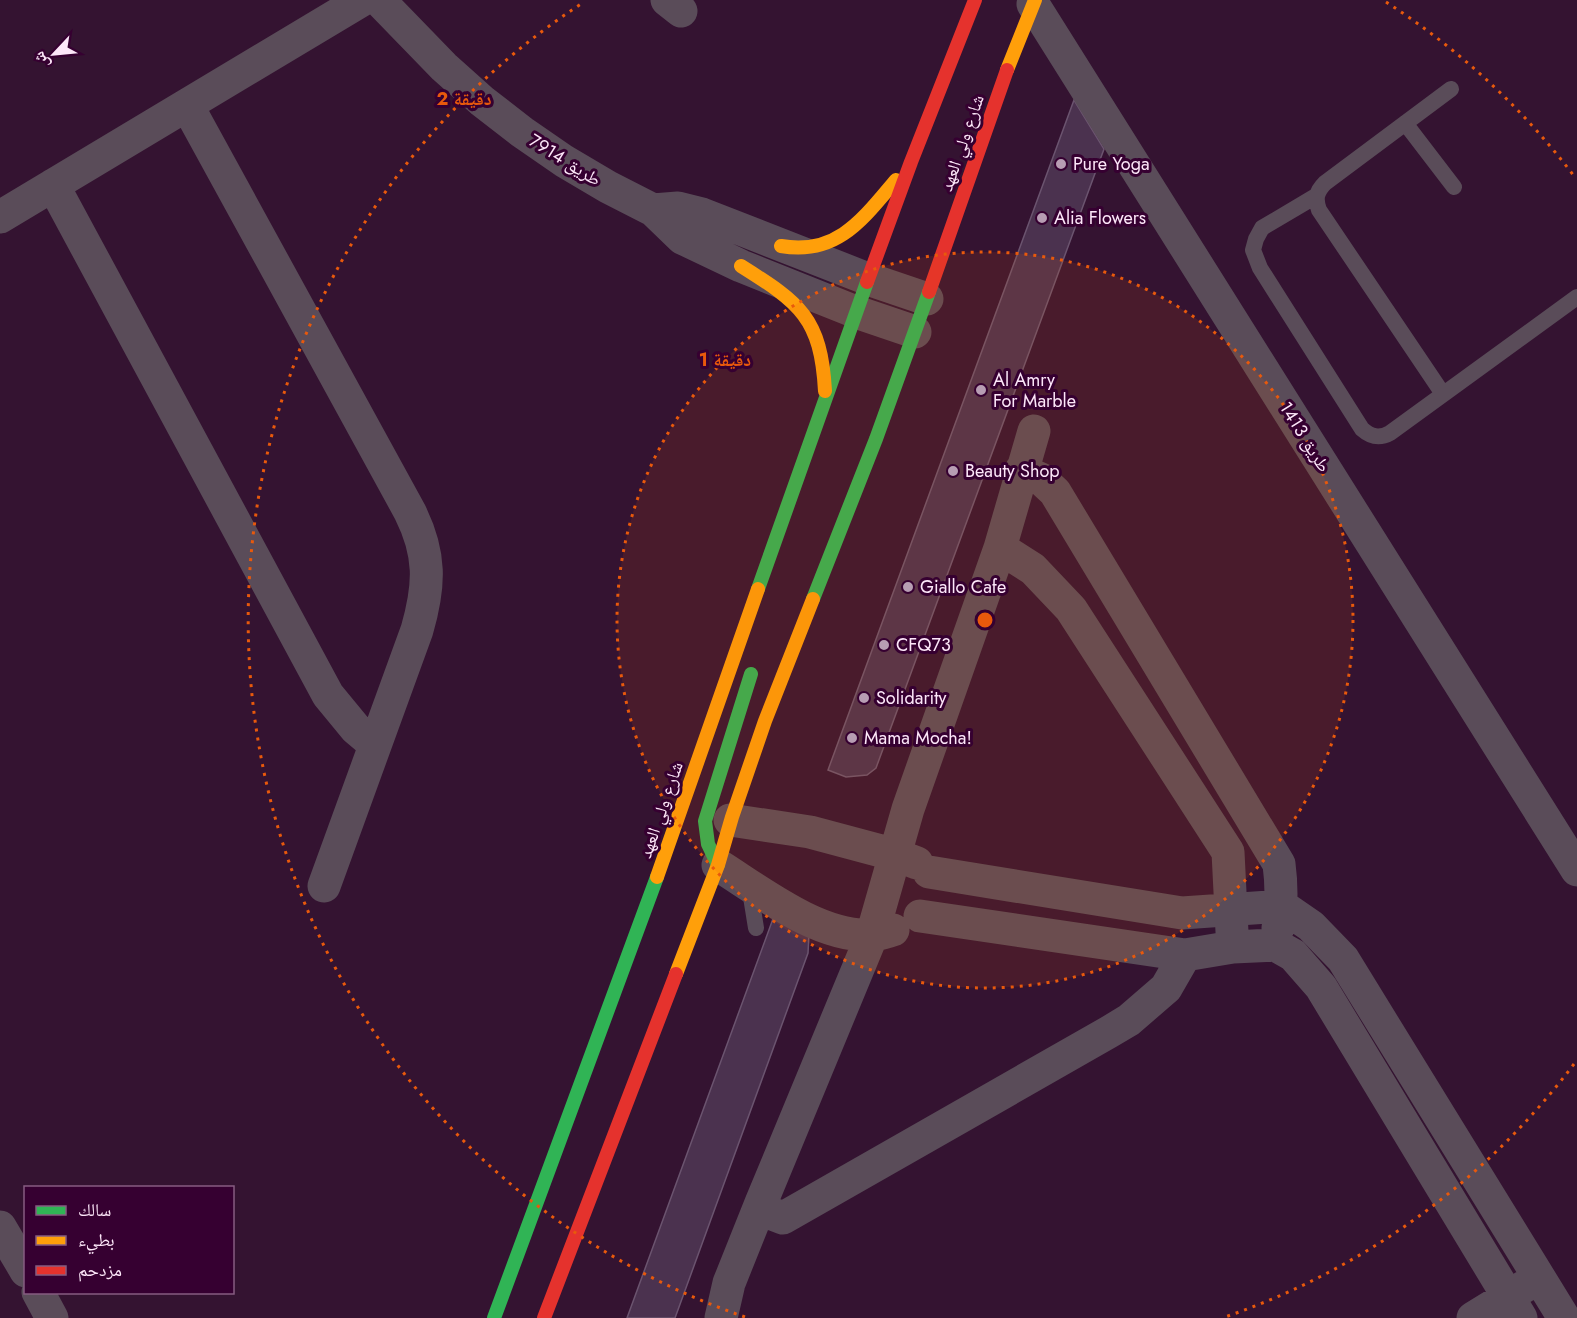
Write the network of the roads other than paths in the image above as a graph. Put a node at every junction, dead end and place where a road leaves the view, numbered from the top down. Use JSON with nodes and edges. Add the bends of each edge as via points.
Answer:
{"nodes":[{"id":1,"x":362,"y":0,"type":"edge"},
{"id":2,"x":380,"y":0,"type":"edge"},
{"id":3,"x":975,"y":0,"type":"edge"},
{"id":4,"x":1034,"y":2,"type":"edge"},
{"id":5,"x":1451,"y":88,"type":"dead end"},
{"id":6,"x":187,"y":105,"type":"junction"},
{"id":7,"x":1405,"y":123,"type":"junction"},
{"id":8,"x":911,"y":162,"type":"junction"},
{"id":9,"x":53,"y":185,"type":"junction"},
{"id":10,"x":1454,"y":187,"type":"dead end"},
{"id":11,"x":1316,"y":196,"type":"junction"},
{"id":12,"x":653,"y":210,"type":"junction"},
{"id":13,"x":0,"y":217,"type":"edge"},
{"id":14,"x":781,"y":246,"type":"junction"},
{"id":15,"x":741,"y":266,"type":"junction"},
{"id":16,"x":868,"y":279,"type":"junction"},
{"id":17,"x":1577,"y":297,"type":"edge"},
{"id":18,"x":927,"y":299,"type":"junction"},
{"id":19,"x":856,"y":312,"type":"junction"},
{"id":20,"x":915,"y":332,"type":"junction"},
{"id":21,"x":826,"y":394,"type":"junction"},
{"id":22,"x":1443,"y":394,"type":"junction"},
{"id":23,"x":1034,"y":431,"type":"dead end"},
{"id":24,"x":1021,"y":470,"type":"junction"},
{"id":25,"x":1000,"y":548,"type":"junction"},
{"id":26,"x":770,"y":551,"type":"junction"},
{"id":27,"x":765,"y":609,"type":"dead end"},
{"id":28,"x":756,"y":656,"type":"dead end"},
{"id":29,"x":375,"y":745,"type":"junction"},
{"id":30,"x":730,"y":820,"type":"junction"},
{"id":31,"x":896,"y":855,"type":"junction"},
{"id":32,"x":1577,"y":870,"type":"edge"},
{"id":33,"x":929,"y":872,"type":"junction"},
{"id":34,"x":731,"y":873,"type":"junction"},
{"id":35,"x":324,"y":886,"type":"dead end"},
{"id":36,"x":1281,"y":906,"type":"junction"},
{"id":37,"x":1230,"y":909,"type":"junction"},
{"id":38,"x":920,"y":916,"type":"junction"},
{"id":39,"x":756,"y":928,"type":"dead end"},
{"id":40,"x":872,"y":935,"type":"junction"},
{"id":41,"x":1275,"y":945,"type":"junction"},
{"id":42,"x":1233,"y":947,"type":"junction"},
{"id":43,"x":1185,"y":956,"type":"junction"},
{"id":44,"x":761,"y":1203,"type":"junction"},
{"id":45,"x":0,"y":1227,"type":"edge"},
{"id":46,"x":24,"y":1268,"type":"edge"},
{"id":47,"x":1539,"y":1278,"type":"junction"},
{"id":48,"x":729,"y":1283,"type":"junction"},
{"id":49,"x":39,"y":1294,"type":"edge"},
{"id":50,"x":1514,"y":1307,"type":"edge"},
{"id":51,"x":52,"y":1318,"type":"edge"},
{"id":52,"x":494,"y":1318,"type":"edge"},
{"id":53,"x":544,"y":1318,"type":"edge"},
{"id":54,"x":720,"y":1318,"type":"edge"},
{"id":55,"x":743,"y":1318,"type":"edge"},
{"id":56,"x":1473,"y":1318,"type":"edge"},
{"id":57,"x":1564,"y":1318,"type":"edge"}],
"edges":[{"from":1,"to":6,"type":"street"},
{"from":2,"to":12,"type":"street","name":"طريق 7914","via":[[444,68],[522,132],[573,166]]},
{"from":3,"to":8,"type":"main road"},
{"from":4,"to":18,"type":"main road","name":"شارع ولي العهد"},
{"from":4,"to":32,"type":"street","name":"طريق 1413"},
{"from":5,"to":7,"type":"lane"},
{"from":6,"to":9,"type":"street"},
{"from":6,"to":29,"type":"street","via":[[419,530],[428,570],[423,610]]},
{"from":7,"to":10,"type":"lane"},
{"from":7,"to":11,"type":"lane","via":[[1325,183]]},
{"from":8,"to":14,"type":"main road","via":[[855,228],[831,242],[803,250]]},
{"from":8,"to":16,"type":"main road"},
{"from":9,"to":13,"type":"street"},
{"from":9,"to":29,"type":"street","via":[[317,675],[341,712]]},
{"from":11,"to":22,"type":"lane","via":[[1319,210]]},
{"from":11,"to":22,"type":"lane","via":[[1262,228],[1253,250],[1260,268],[1362,429],[1372,436],[1390,434]]},
{"from":12,"to":14,"type":"street","name":"طريق 7914","via":[[690,210]]},
{"from":12,"to":15,"type":"street","name":"طريق 7914","via":[[682,238]]},
{"from":14,"to":16,"type":"street","name":"طريق 7914"},
{"from":15,"to":19,"type":"street","name":"طريق 7914"},
{"from":15,"to":21,"type":"main road","via":[[788,297],[805,316],[816,335]]},
{"from":16,"to":18,"type":"street","name":"طريق 7914"},
{"from":16,"to":19,"type":"main road","name":"شارع ولي العهد"},
{"from":17,"to":22,"type":"lane"},
{"from":18,"to":20,"type":"main road","name":"شارع ولي العهد"},
{"from":19,"to":20,"type":"street","name":"طريق 7914"},
{"from":19,"to":21,"type":"main road","name":"شارع ولي العهد"},
{"from":20,"to":30,"type":"main road"},
{"from":21,"to":26,"type":"main road","name":"شارع ولي العهد"},
{"from":23,"to":24,"type":"street"},
{"from":24,"to":25,"type":"street"},
{"from":24,"to":36,"type":"street","via":[[1041,479],[1055,492],[1279,864]]},
{"from":25,"to":31,"type":"street","via":[[908,809]]},
{"from":25,"to":37,"type":"street","via":[[1033,569],[1071,609],[1228,852]]},
{"from":26,"to":27,"type":"main road"},
{"from":26,"to":52,"type":"main road","name":"شارع ولي العهد","via":[[659,870]]},
{"from":28,"to":34,"type":"main road","via":[[705,821],[710,849]]},
{"from":29,"to":35,"type":"street"},
{"from":30,"to":31,"type":"street","via":[[810,832]]},
{"from":30,"to":34,"type":"main road"},
{"from":31,"to":33,"type":"street"},
{"from":31,"to":40,"type":"street"},
{"from":33,"to":37,"type":"street","via":[[1182,913]]},
{"from":33,"to":38,"type":"street"},
{"from":34,"to":39,"type":"lane","via":[[751,897]]},
{"from":34,"to":40,"type":"street","via":[[786,908],[829,928]]},
{"from":34,"to":53,"type":"main road"},
{"from":36,"to":37,"type":"street"},
{"from":36,"to":41,"type":"street"},
{"from":36,"to":47,"type":"street","via":[[1311,926],[1343,959]]},
{"from":37,"to":42,"type":"street"},
{"from":38,"to":40,"type":"street","via":[[898,928]]},
{"from":38,"to":43,"type":"street"},
{"from":40,"to":44,"type":"street"},
{"from":41,"to":42,"type":"street"},
{"from":41,"to":50,"type":"street","via":[[1293,955],[1321,987]]},
{"from":42,"to":43,"type":"street"},
{"from":43,"to":44,"type":"street","via":[[1166,988],[1109,1032],[783,1218],[770,1213]]},
{"from":44,"to":48,"type":"street"},
{"from":45,"to":46,"type":"street"},
{"from":47,"to":50,"type":"street"},
{"from":47,"to":57,"type":"street"},
{"from":48,"to":54,"type":"street"},
{"from":48,"to":55,"type":"street"},
{"from":49,"to":51,"type":"street"},
{"from":50,"to":56,"type":"street"}]}
